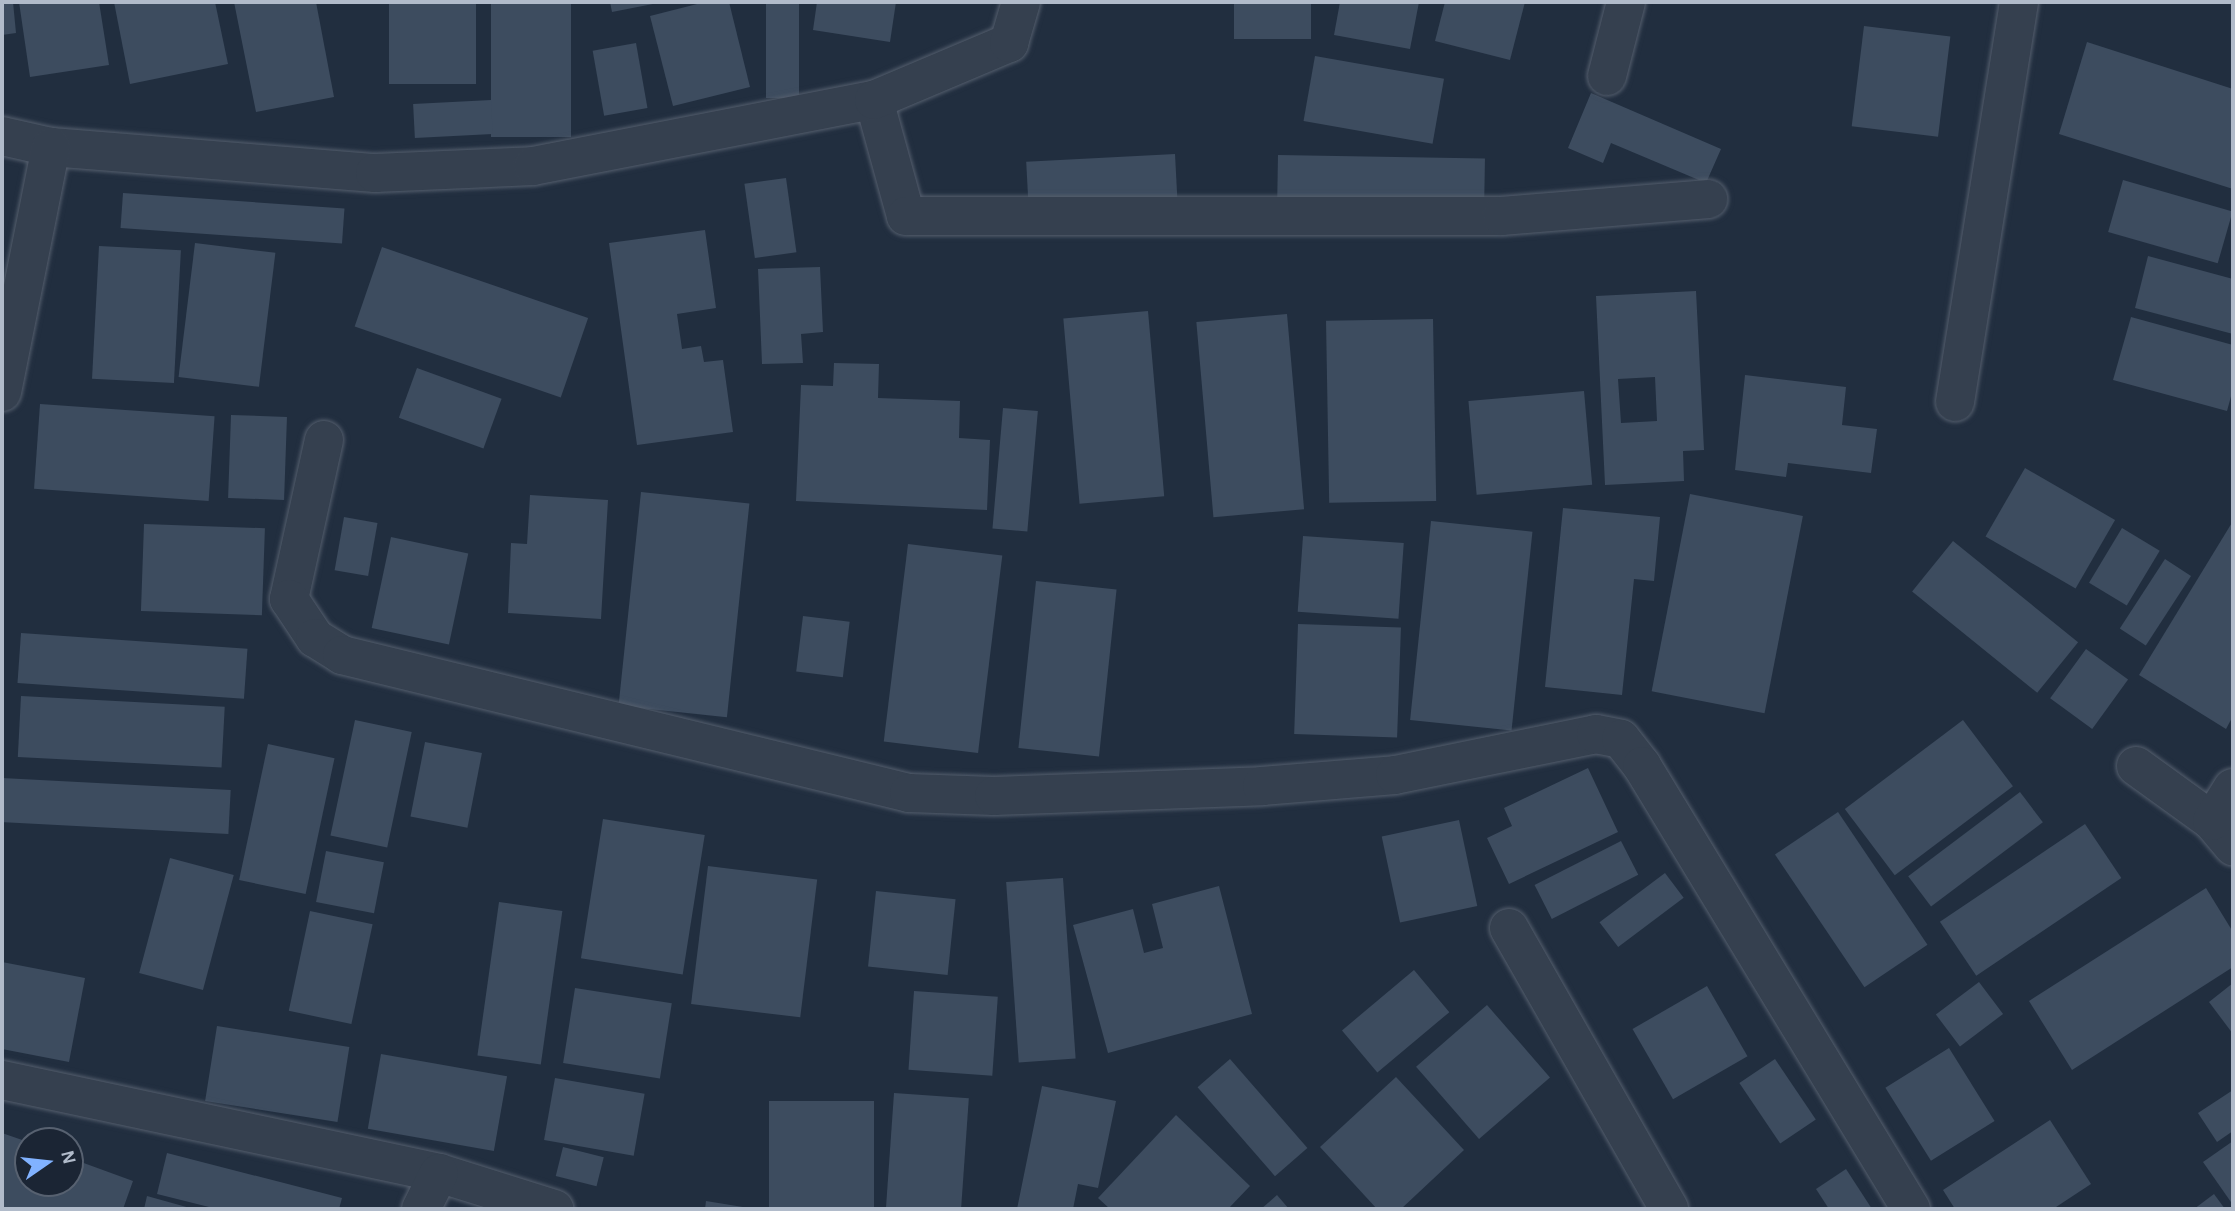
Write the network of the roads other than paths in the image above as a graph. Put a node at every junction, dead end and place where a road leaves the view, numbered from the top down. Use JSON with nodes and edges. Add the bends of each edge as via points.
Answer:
{"nodes":[{"id":1,"x":1021,"y":2,"type":"edge"},
{"id":2,"x":1626,"y":2,"type":"edge"},
{"id":3,"x":2019,"y":2,"type":"edge"},
{"id":4,"x":1607,"y":76,"type":"dead end"},
{"id":5,"x":874,"y":100,"type":"junction"},
{"id":6,"x":2,"y":136,"type":"edge"},
{"id":7,"x":51,"y":147,"type":"junction"},
{"id":8,"x":1708,"y":200,"type":"dead end"},
{"id":9,"x":2,"y":392,"type":"edge"},
{"id":10,"x":1955,"y":402,"type":"dead end"},
{"id":11,"x":324,"y":440,"type":"dead end"},
{"id":12,"x":2136,"y":766,"type":"dead end"},
{"id":13,"x":2233,"y":788,"type":"edge"},
{"id":14,"x":2222,"y":833,"type":"edge"},
{"id":15,"x":1509,"y":928,"type":"dead end"},
{"id":16,"x":2,"y":1080,"type":"edge"},
{"id":17,"x":439,"y":1173,"type":"junction"},
{"id":18,"x":421,"y":1209,"type":"edge"},
{"id":19,"x":554,"y":1209,"type":"edge"},
{"id":20,"x":1669,"y":1209,"type":"edge"},
{"id":21,"x":1911,"y":1209,"type":"edge"}],
"edges":[{"from":1,"to":5,"type":"street","via":[[1009,43]]},
{"from":2,"to":4,"type":"street"},
{"from":3,"to":10,"type":"street"},
{"from":5,"to":7,"type":"street","via":[[533,166],[375,173]]},
{"from":5,"to":8,"type":"street","via":[[906,216],[1502,216]]},
{"from":6,"to":7,"type":"street"},
{"from":7,"to":9,"type":"street"},
{"from":11,"to":21,"type":"street","via":[[289,599],[315,638],[342,655],[909,793],[994,796],[1262,786],[1395,775],[1596,734],[1620,740],[1642,766]]},
{"from":12,"to":14,"type":"street"},
{"from":13,"to":14,"type":"street"},
{"from":15,"to":20,"type":"street"},
{"from":16,"to":17,"type":"street"},
{"from":17,"to":18,"type":"street"},
{"from":17,"to":19,"type":"street"}]}
